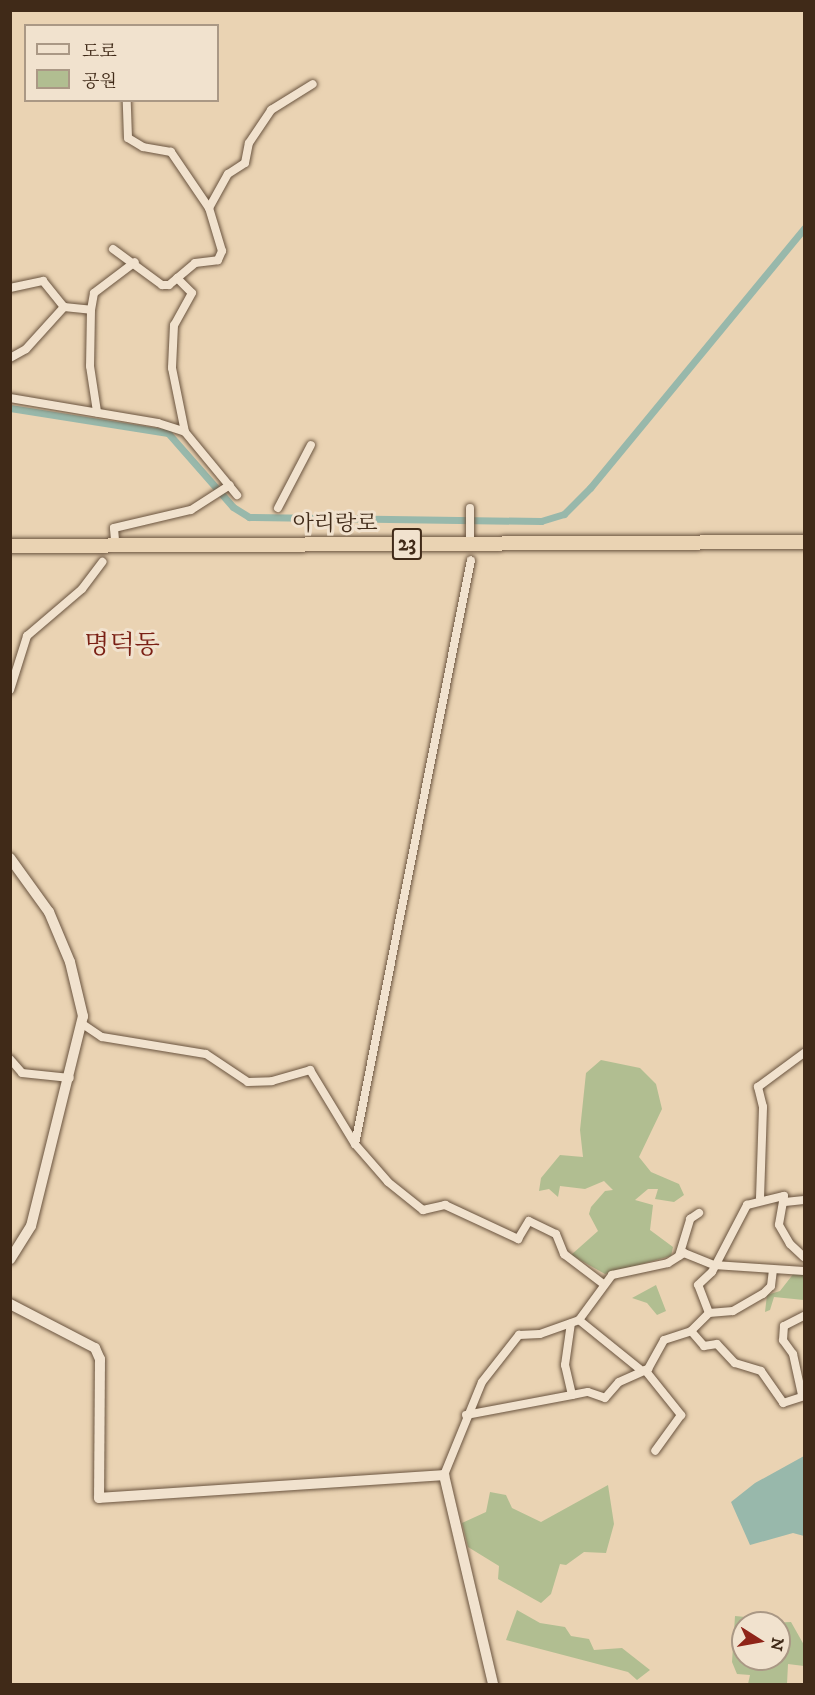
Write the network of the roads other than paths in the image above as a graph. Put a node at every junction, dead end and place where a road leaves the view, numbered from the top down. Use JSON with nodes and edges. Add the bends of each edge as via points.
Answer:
{"nodes":[{"id":1,"x":313,"y":84,"type":"dead end"},
{"id":2,"x":127,"y":102,"type":"edge"},
{"id":3,"x":209,"y":208,"type":"junction"},
{"id":4,"x":113,"y":249,"type":"dead end"},
{"id":5,"x":135,"y":262,"type":"junction"},
{"id":6,"x":177,"y":278,"type":"junction"},
{"id":7,"x":10,"y":288,"type":"edge"},
{"id":8,"x":64,"y":307,"type":"junction"},
{"id":9,"x":91,"y":310,"type":"junction"},
{"id":10,"x":10,"y":358,"type":"edge"},
{"id":11,"x":10,"y":398,"type":"edge"},
{"id":12,"x":97,"y":412,"type":"junction"},
{"id":13,"x":185,"y":432,"type":"junction"},
{"id":14,"x":311,"y":445,"type":"dead end"},
{"id":15,"x":228,"y":486,"type":"junction"},
{"id":16,"x":237,"y":495,"type":"dead end"},
{"id":17,"x":278,"y":508,"type":"dead end"},
{"id":18,"x":470,"y":510,"type":"dead end"},
{"id":19,"x":470,"y":538,"type":"dead end"},
{"id":20,"x":115,"y":540,"type":"dead end"},
{"id":21,"x":804,"y":542,"type":"edge"},
{"id":22,"x":10,"y":546,"type":"edge"},
{"id":23,"x":804,"y":551,"type":"edge"},
{"id":24,"x":10,"y":555,"type":"edge"},
{"id":25,"x":471,"y":560,"type":"dead end"},
{"id":26,"x":102,"y":562,"type":"dead end"},
{"id":27,"x":10,"y":690,"type":"edge"},
{"id":28,"x":10,"y":858,"type":"edge"},
{"id":29,"x":81,"y":1023,"type":"junction"},
{"id":30,"x":804,"y":1053,"type":"edge"},
{"id":31,"x":10,"y":1059,"type":"edge"},
{"id":32,"x":70,"y":1078,"type":"junction"},
{"id":33,"x":355,"y":1144,"type":"junction"},
{"id":34,"x":760,"y":1198,"type":"junction"},
{"id":35,"x":804,"y":1200,"type":"edge"},
{"id":36,"x":785,"y":1202,"type":"junction"},
{"id":37,"x":699,"y":1213,"type":"dead end"},
{"id":38,"x":679,"y":1256,"type":"junction"},
{"id":39,"x":804,"y":1257,"type":"edge"},
{"id":40,"x":10,"y":1259,"type":"edge"},
{"id":41,"x":714,"y":1265,"type":"junction"},
{"id":42,"x":773,"y":1270,"type":"junction"},
{"id":43,"x":804,"y":1270,"type":"edge"},
{"id":44,"x":602,"y":1283,"type":"junction"},
{"id":45,"x":10,"y":1304,"type":"edge"},
{"id":46,"x":709,"y":1313,"type":"junction"},
{"id":47,"x":804,"y":1316,"type":"edge"},
{"id":48,"x":575,"y":1321,"type":"junction"},
{"id":49,"x":691,"y":1331,"type":"junction"},
{"id":50,"x":644,"y":1371,"type":"junction"},
{"id":51,"x":572,"y":1395,"type":"junction"},
{"id":52,"x":803,"y":1396,"type":"edge"},
{"id":53,"x":466,"y":1415,"type":"junction"},
{"id":54,"x":655,"y":1451,"type":"dead end"},
{"id":55,"x":444,"y":1475,"type":"junction"},
{"id":56,"x":493,"y":1684,"type":"edge"}],
"edges":[{"from":1,"to":3,"type":"street","via":[[271,110],[249,143],[245,163],[228,174]]},
{"from":2,"to":3,"type":"street","via":[[128,138],[143,147],[171,152]]},
{"from":3,"to":6,"type":"street","via":[[222,251],[218,260],[195,263]]},
{"from":4,"to":5,"type":"street"},
{"from":5,"to":6,"type":"street","via":[[162,285]]},
{"from":5,"to":9,"type":"street","via":[[94,293]]},
{"from":6,"to":13,"type":"street","via":[[192,292],[174,325],[172,368]]},
{"from":7,"to":8,"type":"street","via":[[43,281]]},
{"from":8,"to":9,"type":"street"},
{"from":8,"to":10,"type":"street","via":[[26,349]]},
{"from":9,"to":12,"type":"street","via":[[90,366]]},
{"from":11,"to":12,"type":"street"},
{"from":12,"to":13,"type":"street"},
{"from":13,"to":15,"type":"street"},
{"from":14,"to":17,"type":"street"},
{"from":15,"to":16,"type":"street"},
{"from":15,"to":20,"type":"street","via":[[191,510],[114,528]]},
{"from":18,"to":19,"type":"street"},
{"from":21,"to":22,"type":"highway","name":"아리랑로","number":"23"},
{"from":23,"to":24,"type":"highway","name":"아리랑로","number":"23"},
{"from":25,"to":33,"type":"street"},
{"from":26,"to":27,"type":"street","via":[[82,589],[27,636]]},
{"from":28,"to":29,"type":"street","via":[[49,912],[70,962]]},
{"from":29,"to":32,"type":"street"},
{"from":29,"to":33,"type":"street","via":[[102,1037],[206,1054],[249,1082],[272,1082],[310,1070]]},
{"from":30,"to":34,"type":"street","via":[[758,1087],[763,1107]]},
{"from":31,"to":32,"type":"street","via":[[22,1073]]},
{"from":32,"to":40,"type":"street","via":[[31,1226]]},
{"from":33,"to":44,"type":"street","via":[[388,1182],[423,1210],[445,1205],[518,1239],[528,1221],[556,1234],[564,1254]]},
{"from":34,"to":36,"type":"street","via":[[777,1194],[784,1196]]},
{"from":34,"to":41,"type":"street","via":[[747,1205]]},
{"from":35,"to":36,"type":"street"},
{"from":36,"to":39,"type":"street","via":[[779,1225],[790,1244]]},
{"from":37,"to":38,"type":"street","via":[[690,1219]]},
{"from":38,"to":41,"type":"street","via":[[684,1253]]},
{"from":38,"to":44,"type":"street","via":[[668,1263],[632,1268]]},
{"from":41,"to":42,"type":"street"},
{"from":41,"to":46,"type":"street","via":[[698,1285]]},
{"from":42,"to":43,"type":"street"},
{"from":42,"to":46,"type":"street","via":[[771,1286],[764,1294],[733,1311]]},
{"from":44,"to":48,"type":"street"},
{"from":45,"to":55,"type":"street","via":[[95,1348],[100,1359],[99,1498]]},
{"from":46,"to":49,"type":"street"},
{"from":47,"to":52,"type":"street","via":[[784,1326],[783,1340],[793,1354]]},
{"from":48,"to":50,"type":"street"},
{"from":48,"to":51,"type":"street","via":[[565,1365]]},
{"from":48,"to":53,"type":"street","via":[[540,1335],[519,1335],[483,1382]]},
{"from":49,"to":50,"type":"street","via":[[664,1340]]},
{"from":49,"to":52,"type":"street","via":[[704,1346],[717,1344],[735,1363],[761,1371],[783,1404]]},
{"from":50,"to":51,"type":"street","via":[[619,1382],[605,1398],[588,1392]]},
{"from":50,"to":54,"type":"street","via":[[681,1415]]},
{"from":51,"to":53,"type":"street"},
{"from":53,"to":55,"type":"street"},
{"from":55,"to":56,"type":"street"}]}
